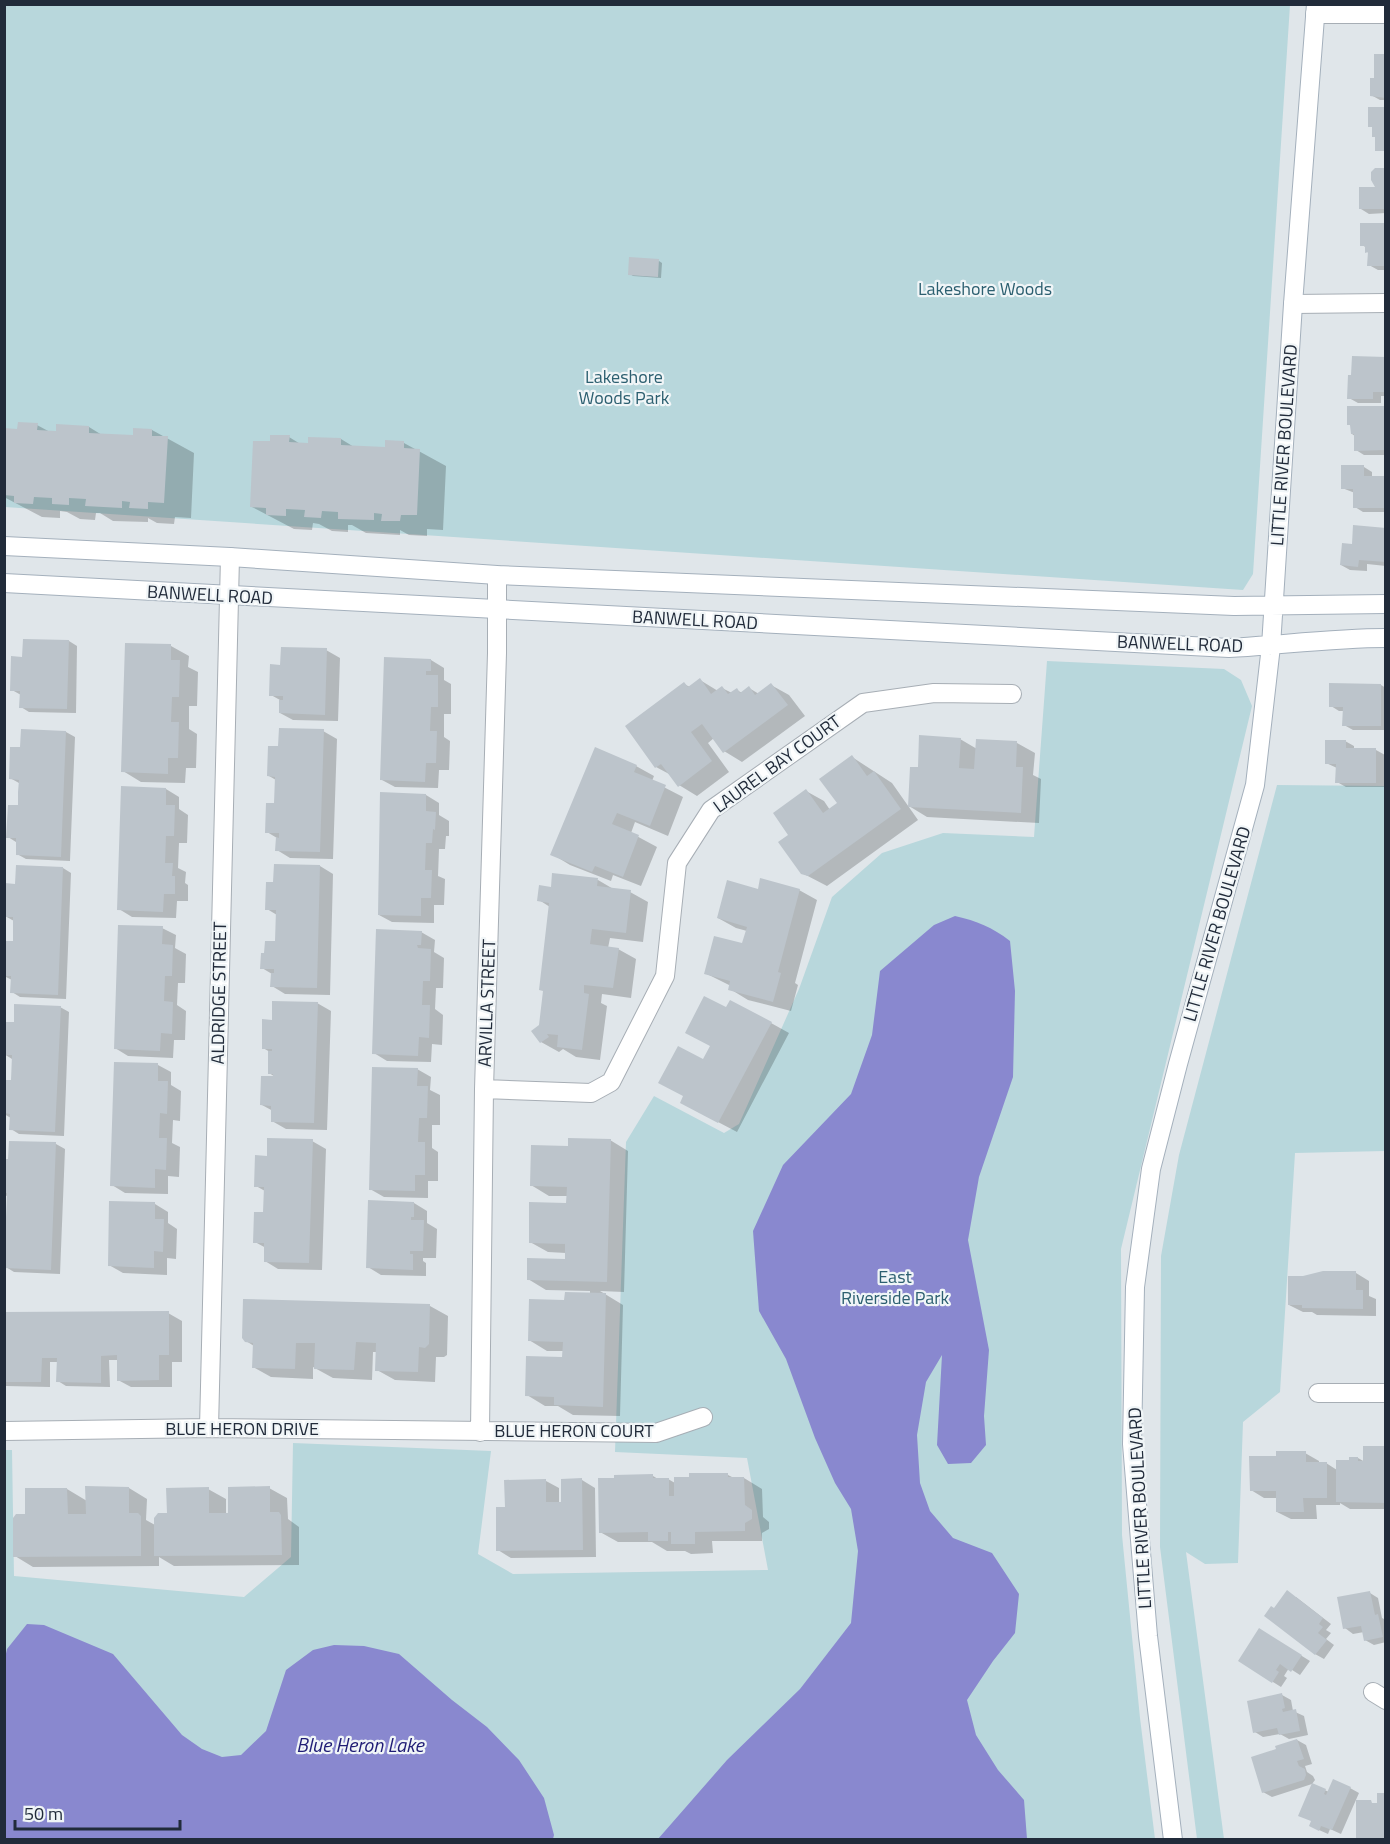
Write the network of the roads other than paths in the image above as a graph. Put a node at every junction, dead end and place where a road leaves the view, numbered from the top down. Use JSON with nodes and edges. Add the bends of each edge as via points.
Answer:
{"nodes":[{"id":1,"x":1316,"y":9,"type":"edge"},
{"id":2,"x":1386,"y":14,"type":"edge"},
{"id":3,"x":1386,"y":303,"type":"edge"},
{"id":4,"x":1293,"y":304,"type":"junction"},
{"id":5,"x":4,"y":546,"type":"edge"},
{"id":6,"x":230,"y":557,"type":"junction"},
{"id":7,"x":497,"y":575,"type":"junction"},
{"id":8,"x":4,"y":583,"type":"edge"},
{"id":9,"x":229,"y":596,"type":"junction"},
{"id":10,"x":1386,"y":604,"type":"edge"},
{"id":11,"x":1274,"y":605,"type":"junction"},
{"id":12,"x":497,"y":609,"type":"junction"},
{"id":13,"x":1386,"y":638,"type":"edge"},
{"id":14,"x":1271,"y":646,"type":"junction"},
{"id":15,"x":1012,"y":694,"type":"dead end"},
{"id":16,"x":484,"y":1089,"type":"junction"},
{"id":17,"x":1386,"y":1393,"type":"edge"},
{"id":18,"x":1318,"y":1394,"type":"dead end"},
{"id":19,"x":703,"y":1417,"type":"dead end"},
{"id":20,"x":209,"y":1428,"type":"junction"},
{"id":21,"x":4,"y":1431,"type":"edge"},
{"id":22,"x":480,"y":1432,"type":"junction"},
{"id":23,"x":1173,"y":1839,"type":"edge"}],
"edges":[{"from":1,"to":2,"type":"street"},
{"from":1,"to":4,"type":"street","name":"LITTLE RIVER BOULEVARD"},
{"from":3,"to":4,"type":"street"},
{"from":4,"to":11,"type":"street","name":"LITTLE RIVER BOULEVARD"},
{"from":5,"to":6,"type":"street","name":"BANWELL ROAD"},
{"from":6,"to":7,"type":"street","name":"BANWELL ROAD"},
{"from":6,"to":9,"type":"street","name":"ALDRIDGE STREET"},
{"from":7,"to":11,"type":"street","name":"BANWELL ROAD"},
{"from":7,"to":12,"type":"street","name":"ARVILLA STREET"},
{"from":8,"to":9,"type":"street","name":"BANWELL ROAD"},
{"from":9,"to":12,"type":"street","name":"BANWELL ROAD"},
{"from":9,"to":20,"type":"street","name":"ALDRIDGE STREET"},
{"from":10,"to":11,"type":"street","name":"BANWELL ROAD"},
{"from":11,"to":14,"type":"street","name":"LITTLE RIVER BOULEVARD"},
{"from":12,"to":14,"type":"street","name":"BANWELL ROAD","via":[[1229,648]]},
{"from":12,"to":16,"type":"street","name":"ARVILLA STREET"},
{"from":13,"to":14,"type":"street","name":"BANWELL ROAD"},
{"from":14,"to":23,"type":"street","name":"LITTLE RIVER BOULEVARD","via":[[1256,785],[1150,1169],[1135,1287],[1132,1444],[1148,1636]]},
{"from":15,"to":16,"type":"street","name":"LAUREL BAY COURT","via":[[934,693],[863,703],[711,810],[677,863],[665,976],[611,1082],[591,1093]]},
{"from":16,"to":22,"type":"street","name":"ARVILLA STREET"},
{"from":17,"to":18,"type":"street"},
{"from":19,"to":22,"type":"street","name":"BLUE HERON COURT","via":[[656,1433]]},
{"from":20,"to":21,"type":"street","name":"BLUE HERON DRIVE"},
{"from":20,"to":22,"type":"street","name":"BLUE HERON DRIVE"}]}
